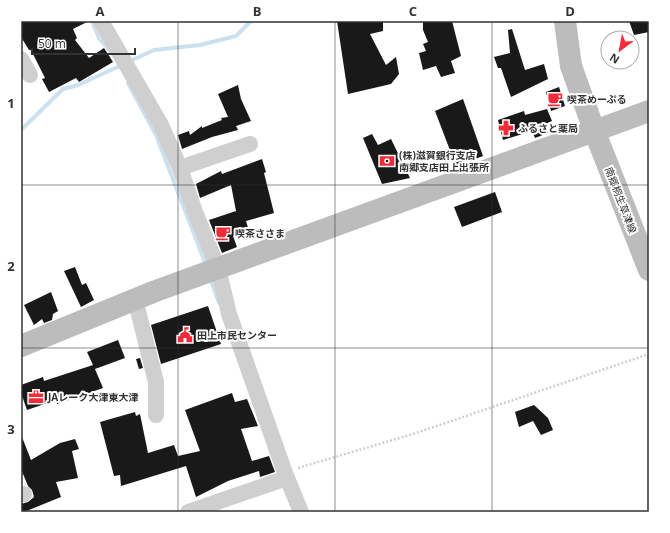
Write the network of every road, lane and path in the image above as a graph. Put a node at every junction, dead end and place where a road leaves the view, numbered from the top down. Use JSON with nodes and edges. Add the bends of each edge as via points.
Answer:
{"nodes":[{"id":1,"x":101,"y":21,"type":"edge"},
{"id":2,"x":565,"y":21,"type":"edge"},
{"id":3,"x":21,"y":59,"type":"edge"},
{"id":4,"x":30,"y":75,"type":"dead end"},
{"id":5,"x":649,"y":111,"type":"edge"},
{"id":6,"x":594,"y":130,"type":"junction"},
{"id":7,"x":250,"y":144,"type":"dead end"},
{"id":8,"x":180,"y":168,"type":"junction"},
{"id":9,"x":218,"y":268,"type":"junction"},
{"id":10,"x":649,"y":270,"type":"edge"},
{"id":11,"x":135,"y":299,"type":"junction"},
{"id":12,"x":21,"y":346,"type":"edge"},
{"id":13,"x":649,"y":354,"type":"edge"},
{"id":14,"x":156,"y":415,"type":"dead end"},
{"id":15,"x":286,"y":475,"type":"junction"},
{"id":16,"x":188,"y":512,"type":"edge"},
{"id":17,"x":301,"y":512,"type":"edge"}],
"edges":[{"from":1,"to":8,"type":"street","via":[[161,125]]},
{"from":2,"to":6,"type":"street","name":"南郷桐生草津線","via":[[571,66]]},
{"from":3,"to":4,"type":"street"},
{"from":5,"to":6,"type":"street"},
{"from":6,"to":9,"type":"street"},
{"from":6,"to":10,"type":"street","name":"南郷桐生草津線"},
{"from":7,"to":8,"type":"street"},
{"from":8,"to":9,"type":"street"},
{"from":9,"to":11,"type":"street"},
{"from":9,"to":15,"type":"street","via":[[229,314]]},
{"from":11,"to":12,"type":"street"},
{"from":11,"to":14,"type":"street","via":[[156,382]]},
{"from":13,"to":15,"type":"path"},
{"from":15,"to":16,"type":"street"},
{"from":15,"to":17,"type":"street"}]}
